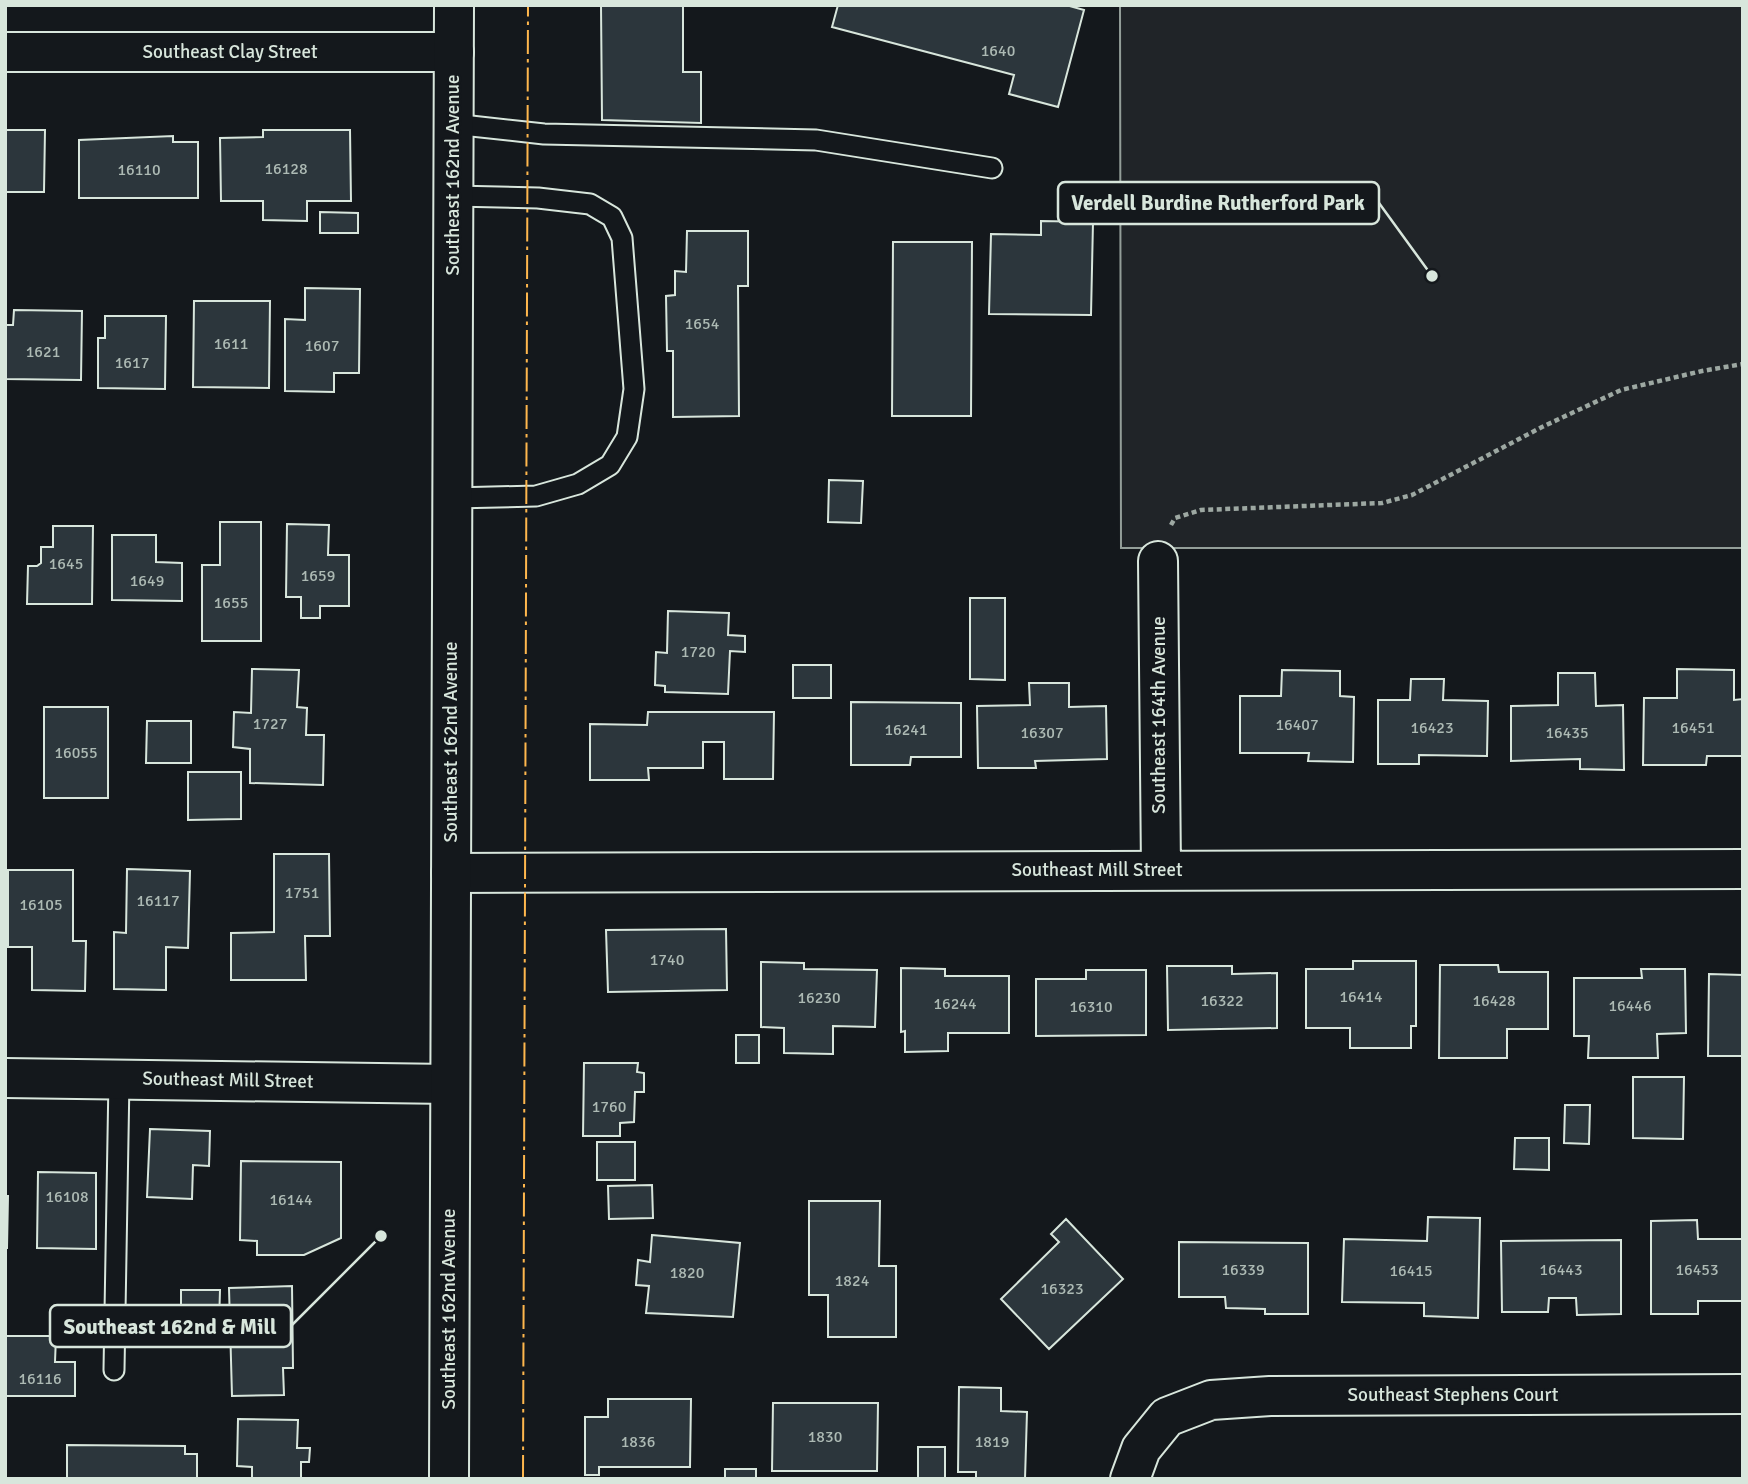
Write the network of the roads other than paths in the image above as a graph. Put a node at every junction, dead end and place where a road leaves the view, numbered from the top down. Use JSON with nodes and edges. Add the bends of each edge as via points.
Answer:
{"nodes":[{"id":1,"x":454,"y":5,"type":"edge"},
{"id":2,"x":5,"y":52,"type":"edge"},
{"id":3,"x":454,"y":52,"type":"junction"},
{"id":4,"x":453,"y":124,"type":"junction"},
{"id":5,"x":992,"y":168,"type":"dead end"},
{"id":6,"x":454,"y":196,"type":"junction"},
{"id":7,"x":453,"y":498,"type":"junction"},
{"id":8,"x":1158,"y":561,"type":"road end"},
{"id":9,"x":1743,"y":869,"type":"edge"},
{"id":10,"x":1161,"y":870,"type":"junction"},
{"id":11,"x":450,"y":873,"type":"junction"},
{"id":12,"x":5,"y":1078,"type":"edge"},
{"id":13,"x":119,"y":1079,"type":"junction"},
{"id":14,"x":450,"y":1084,"type":"junction"},
{"id":15,"x":114,"y":1370,"type":"dead end"},
{"id":16,"x":1743,"y":1394,"type":"edge"},
{"id":17,"x":449,"y":1479,"type":"edge"},
{"id":18,"x":1130,"y":1479,"type":"edge"}],
"edges":[{"from":1,"to":3,"type":"street","name":"Southeast 162nd Avenue"},
{"from":2,"to":3,"type":"street","name":"Southeast Clay Street"},
{"from":3,"to":4,"type":"street","name":"Southeast 162nd Avenue"},
{"from":4,"to":5,"type":"lane","via":[[544,134],[816,139]]},
{"from":4,"to":6,"type":"street","name":"Southeast 162nd Avenue"},
{"from":6,"to":7,"type":"street","name":"Southeast 162nd Avenue"},
{"from":6,"to":7,"type":"lane","via":[[590,204],[612,217],[622,238],[634,389],[627,437],[610,465],[578,484],[536,496]]},
{"from":7,"to":11,"type":"street","name":"Southeast 162nd Avenue"},
{"from":8,"to":10,"type":"street","name":"Southeast 164th Avenue"},
{"from":9,"to":10,"type":"street","name":"Southeast Mill Street"},
{"from":10,"to":11,"type":"street","name":"Southeast Mill Street"},
{"from":11,"to":14,"type":"street","name":"Southeast 162nd Avenue"},
{"from":12,"to":13,"type":"street","name":"Southeast Mill Street"},
{"from":13,"to":14,"type":"street","name":"Southeast Mill Street"},
{"from":13,"to":15,"type":"lane"},
{"from":14,"to":17,"type":"street","name":"Southeast 162nd Avenue"},
{"from":16,"to":18,"type":"street","name":"Southeast Stephens Court","via":[[1270,1396],[1211,1401],[1167,1417],[1142,1449]]}]}
